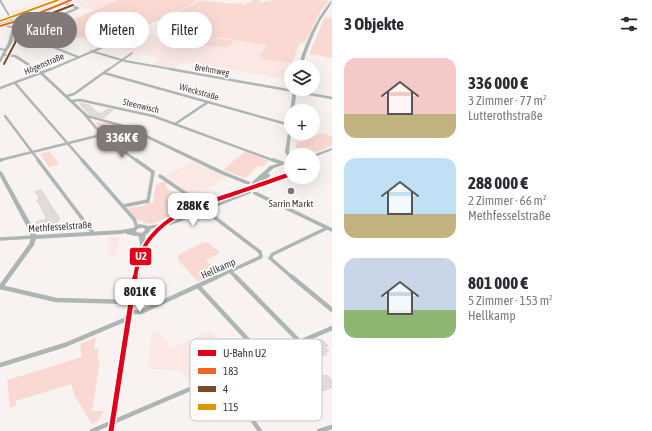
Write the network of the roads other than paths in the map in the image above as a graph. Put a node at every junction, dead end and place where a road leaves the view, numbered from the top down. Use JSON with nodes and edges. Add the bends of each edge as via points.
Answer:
{"nodes":[{"id":1,"x":0,"y":0,"type":"edge"},
{"id":2,"x":71,"y":0,"type":"edge"},
{"id":3,"x":332,"y":2,"type":"edge"},
{"id":4,"x":64,"y":3,"type":"junction"},
{"id":5,"x":40,"y":12,"type":"edge"},
{"id":6,"x":69,"y":12,"type":"edge"},
{"id":7,"x":12,"y":18,"type":"edge"},
{"id":8,"x":12,"y":22,"type":"edge"},
{"id":9,"x":1,"y":25,"type":"edge"},
{"id":10,"x":12,"y":27,"type":"edge"},
{"id":11,"x":12,"y":36,"type":"edge"},
{"id":12,"x":11,"y":40,"type":"joint"},
{"id":13,"x":56,"y":48,"type":"edge"},
{"id":14,"x":98,"y":48,"type":"edge"},
{"id":15,"x":0,"y":49,"type":"edge"},
{"id":16,"x":6,"y":50,"type":"junction"},
{"id":17,"x":91,"y":51,"type":"junction"},
{"id":18,"x":132,"y":53,"type":"dead end"},
{"id":19,"x":5,"y":54,"type":"junction"},
{"id":20,"x":78,"y":57,"type":"junction"},
{"id":21,"x":122,"y":60,"type":"junction"},
{"id":22,"x":302,"y":60,"type":"edge"},
{"id":23,"x":0,"y":61,"type":"edge"},
{"id":24,"x":42,"y":73,"type":"junction"},
{"id":25,"x":104,"y":73,"type":"junction"},
{"id":26,"x":15,"y":83,"type":"junction"},
{"id":27,"x":0,"y":88,"type":"edge"},
{"id":28,"x":284,"y":88,"type":"edge"},
{"id":29,"x":320,"y":95,"type":"edge"},
{"id":30,"x":67,"y":96,"type":"junction"},
{"id":31,"x":332,"y":98,"type":"edge"},
{"id":32,"x":72,"y":101,"type":"junction"},
{"id":33,"x":208,"y":102,"type":"junction"},
{"id":34,"x":85,"y":115,"type":"junction"},
{"id":35,"x":5,"y":116,"type":"dead end"},
{"id":36,"x":284,"y":123,"type":"edge"},
{"id":37,"x":175,"y":124,"type":"junction"},
{"id":38,"x":101,"y":134,"type":"junction"},
{"id":39,"x":67,"y":143,"type":"junction"},
{"id":40,"x":332,"y":149,"type":"edge"},
{"id":41,"x":32,"y":152,"type":"junction"},
{"id":42,"x":320,"y":153,"type":"edge"},
{"id":43,"x":0,"y":160,"type":"edge"},
{"id":44,"x":282,"y":163,"type":"joint"},
{"id":45,"x":0,"y":172,"type":"edge"},
{"id":46,"x":160,"y":176,"type":"dead end"},
{"id":47,"x":250,"y":186,"type":"junction"},
{"id":48,"x":257,"y":192,"type":"junction"},
{"id":49,"x":202,"y":204,"type":"dead end"},
{"id":50,"x":123,"y":206,"type":"junction"},
{"id":51,"x":205,"y":210,"type":"junction"},
{"id":52,"x":330,"y":229,"type":"edge"},
{"id":53,"x":135,"y":230,"type":"junction"},
{"id":54,"x":145,"y":232,"type":"junction"},
{"id":55,"x":93,"y":233,"type":"junction"},
{"id":56,"x":34,"y":237,"type":"junction"},
{"id":57,"x":0,"y":239,"type":"edge"},
{"id":58,"x":231,"y":272,"type":"junction"},
{"id":59,"x":199,"y":287,"type":"junction"},
{"id":60,"x":0,"y":288,"type":"edge"},
{"id":61,"x":133,"y":302,"type":"junction"},
{"id":62,"x":332,"y":310,"type":"edge"},
{"id":63,"x":132,"y":312,"type":"junction"},
{"id":64,"x":129,"y":318,"type":"junction"},
{"id":65,"x":332,"y":328,"type":"edge"},
{"id":66,"x":247,"y":339,"type":"edge"},
{"id":67,"x":297,"y":339,"type":"edge"},
{"id":68,"x":304,"y":339,"type":"edge"},
{"id":69,"x":0,"y":365,"type":"edge"},
{"id":70,"x":190,"y":389,"type":"edge"},
{"id":71,"x":253,"y":421,"type":"edge"},
{"id":72,"x":115,"y":422,"type":"junction"},
{"id":73,"x":332,"y":427,"type":"edge"},
{"id":74,"x":92,"y":431,"type":"edge"},
{"id":75,"x":113,"y":431,"type":"edge"},
{"id":76,"x":260,"y":431,"type":"edge"},
{"id":77,"x":319,"y":431,"type":"edge"}],
"edges":[{"from":1,"to":7,"type":"street"},
{"from":2,"to":4,"type":"main road"},
{"from":3,"to":22,"type":"street","via":[[324,11]]},
{"from":4,"to":5,"type":"main road"},
{"from":4,"to":6,"type":"street","via":[[78,8]]},
{"from":8,"to":9,"type":"main road"},
{"from":9,"to":10,"type":"street"},
{"from":11,"to":12,"type":"street"},
{"from":12,"to":16,"type":"street"},
{"from":13,"to":20,"type":"street"},
{"from":14,"to":17,"type":"street","name":"Högenstraße"},
{"from":15,"to":16,"type":"street"},
{"from":16,"to":19,"type":"street"},
{"from":17,"to":20,"type":"street","name":"Högenstraße"},
{"from":17,"to":21,"type":"street","name":"Brehmweg"},
{"from":18,"to":21,"type":"street"},
{"from":19,"to":23,"type":"street"},
{"from":19,"to":24,"type":"street","via":[[15,56]]},
{"from":20,"to":24,"type":"street","name":"Högenstraße"},
{"from":21,"to":25,"type":"street"},
{"from":21,"to":28,"type":"street","name":"Brehmweg"},
{"from":24,"to":26,"type":"street","name":"Högenstraße"},
{"from":24,"to":30,"type":"street"},
{"from":25,"to":30,"type":"street"},
{"from":25,"to":33,"type":"street","name":"Wieckstraße"},
{"from":26,"to":27,"type":"street","name":"Högenstraße"},
{"from":26,"to":39,"type":"street"},
{"from":29,"to":31,"type":"street","name":"Brehmweg"},
{"from":30,"to":32,"type":"street"},
{"from":32,"to":34,"type":"street"},
{"from":32,"to":37,"type":"street","name":"Steenwisch","via":[[80,100],[118,108]]},
{"from":33,"to":36,"type":"street","name":"Wieckstraße"},
{"from":33,"to":37,"type":"street"},
{"from":34,"to":38,"type":"street"},
{"from":34,"to":47,"type":"street","via":[[127,127]]},
{"from":35,"to":41,"type":"street"},
{"from":37,"to":44,"type":"street","name":"Steenwisch"},
{"from":38,"to":39,"type":"street"},
{"from":38,"to":50,"type":"street","via":[[153,172],[148,201]]},
{"from":39,"to":41,"type":"street"},
{"from":39,"to":50,"type":"street"},
{"from":40,"to":42,"type":"street"},
{"from":41,"to":43,"type":"street"},
{"from":41,"to":55,"type":"street"},
{"from":44,"to":47,"type":"street"},
{"from":45,"to":56,"type":"street"},
{"from":46,"to":49,"type":"street"},
{"from":47,"to":48,"type":"street"},
{"from":47,"to":48,"type":"street","via":[[261,188]]},
{"from":47,"to":51,"type":"street","name":"Methfesselstraße","via":[[236,196]]},
{"from":48,"to":52,"type":"street"},
{"from":50,"to":53,"type":"street","via":[[134,219]]},
{"from":51,"to":54,"type":"street","name":"Methfesselstraße","via":[[176,225]]},
{"from":51,"to":58,"type":"street","name":"Hellkamp","via":[[262,256]]},
{"from":52,"to":62,"type":"street","via":[[273,254],[270,258]]},
{"from":53,"to":54,"type":"street","name":"Methfesselstraße"},
{"from":53,"to":54,"type":"street","name":"Methfesselstraße","via":[[143,226]]},
{"from":53,"to":55,"type":"street","name":"Methfesselstraße"},
{"from":54,"to":61,"type":"street"},
{"from":55,"to":56,"type":"street","name":"Methfesselstraße"},
{"from":56,"to":57,"type":"street","name":"Methfesselstraße"},
{"from":56,"to":60,"type":"street","via":[[32,244]]},
{"from":58,"to":59,"type":"street","name":"Hellkamp"},
{"from":58,"to":67,"type":"street"},
{"from":59,"to":63,"type":"street","name":"Hellkamp","via":[[141,312]]},
{"from":59,"to":66,"type":"street"},
{"from":60,"to":61,"type":"street","via":[[56,300]]},
{"from":61,"to":63,"type":"street"},
{"from":63,"to":64,"type":"street"},
{"from":64,"to":69,"type":"street","via":[[38,354]]},
{"from":64,"to":72,"type":"street"},
{"from":65,"to":68,"type":"street"},
{"from":70,"to":72,"type":"street"},
{"from":71,"to":76,"type":"street"},
{"from":72,"to":74,"type":"street"},
{"from":72,"to":75,"type":"street"},
{"from":73,"to":77,"type":"street"}]}
